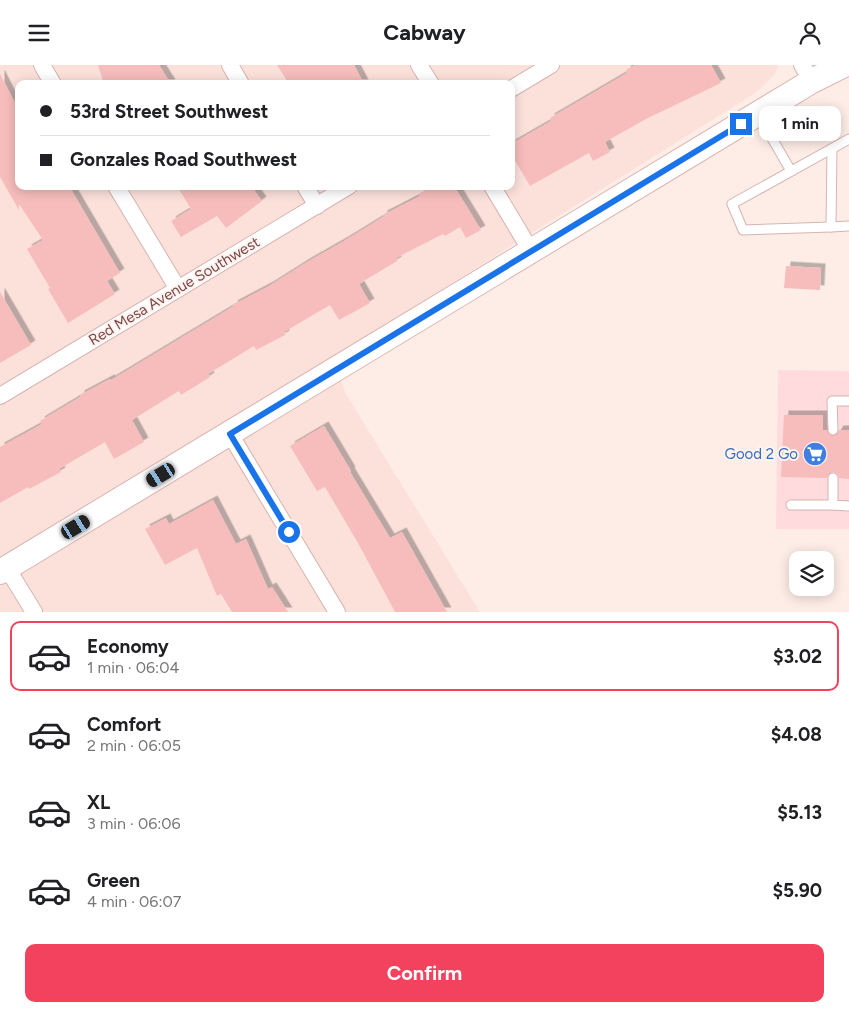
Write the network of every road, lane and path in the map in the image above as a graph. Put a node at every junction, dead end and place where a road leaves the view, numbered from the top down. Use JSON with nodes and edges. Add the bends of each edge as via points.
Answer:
{"nodes":[{"id":1,"x":42,"y":65,"type":"edge"},
{"id":2,"x":230,"y":65,"type":"edge"},
{"id":3,"x":419,"y":65,"type":"edge"},
{"id":4,"x":551,"y":65,"type":"edge"},
{"id":5,"x":844,"y":65,"type":"edge"},
{"id":6,"x":807,"y":73,"type":"edge"},
{"id":7,"x":51,"y":80,"type":"edge"},
{"id":8,"x":239,"y":80,"type":"edge"},
{"id":9,"x":428,"y":80,"type":"edge"},
{"id":10,"x":515,"y":87,"type":"edge"},
{"id":11,"x":758,"y":114,"type":"junction"},
{"id":12,"x":849,"y":139,"type":"edge"},
{"id":13,"x":832,"y":149,"type":"junction"},
{"id":14,"x":791,"y":171,"type":"junction"},
{"id":15,"x":118,"y":190,"type":"edge"},
{"id":16,"x":307,"y":190,"type":"edge"},
{"id":17,"x":343,"y":190,"type":"edge"},
{"id":18,"x":494,"y":190,"type":"edge"},
{"id":19,"x":317,"y":206,"type":"junction"},
{"id":20,"x":849,"y":226,"type":"edge"},
{"id":21,"x":831,"y":227,"type":"junction"},
{"id":22,"x":531,"y":251,"type":"junction"},
{"id":23,"x":178,"y":289,"type":"junction"},
{"id":24,"x":0,"y":397,"type":"edge"},
{"id":25,"x":849,"y":401,"type":"edge"},
{"id":26,"x":833,"y":430,"type":"dead end"},
{"id":27,"x":230,"y":434,"type":"junction"},
{"id":28,"x":833,"y":478,"type":"dead end"},
{"id":29,"x":791,"y":505,"type":"dead end"},
{"id":30,"x":833,"y":505,"type":"junction"},
{"id":31,"x":849,"y":505,"type":"edge"},
{"id":32,"x":4,"y":570,"type":"edge"},
{"id":33,"x":34,"y":612,"type":"edge"},
{"id":34,"x":337,"y":612,"type":"edge"}],
"edges":[{"from":1,"to":7,"type":"street"},
{"from":2,"to":8,"type":"street"},
{"from":3,"to":9,"type":"street"},
{"from":4,"to":10,"type":"street"},
{"from":5,"to":6,"type":"street"},
{"from":6,"to":11,"type":"street"},
{"from":11,"to":14,"type":"lane"},
{"from":11,"to":22,"type":"street"},
{"from":12,"to":13,"type":"lane"},
{"from":13,"to":14,"type":"lane"},
{"from":13,"to":21,"type":"lane"},
{"from":14,"to":21,"type":"lane","via":[[732,204],[743,230]]},
{"from":15,"to":23,"type":"street"},
{"from":16,"to":19,"type":"street"},
{"from":17,"to":19,"type":"street","name":"Red Mesa Avenue Southwest"},
{"from":18,"to":22,"type":"street"},
{"from":19,"to":23,"type":"street","name":"Red Mesa Avenue Southwest"},
{"from":20,"to":21,"type":"lane"},
{"from":22,"to":27,"type":"street"},
{"from":23,"to":24,"type":"street","name":"Red Mesa Avenue Southwest"},
{"from":25,"to":26,"type":"lane","via":[[832,401]]},
{"from":27,"to":32,"type":"street"},
{"from":27,"to":34,"type":"street"},
{"from":28,"to":30,"type":"lane"},
{"from":29,"to":30,"type":"lane"},
{"from":30,"to":31,"type":"lane"},
{"from":32,"to":33,"type":"street"}]}
